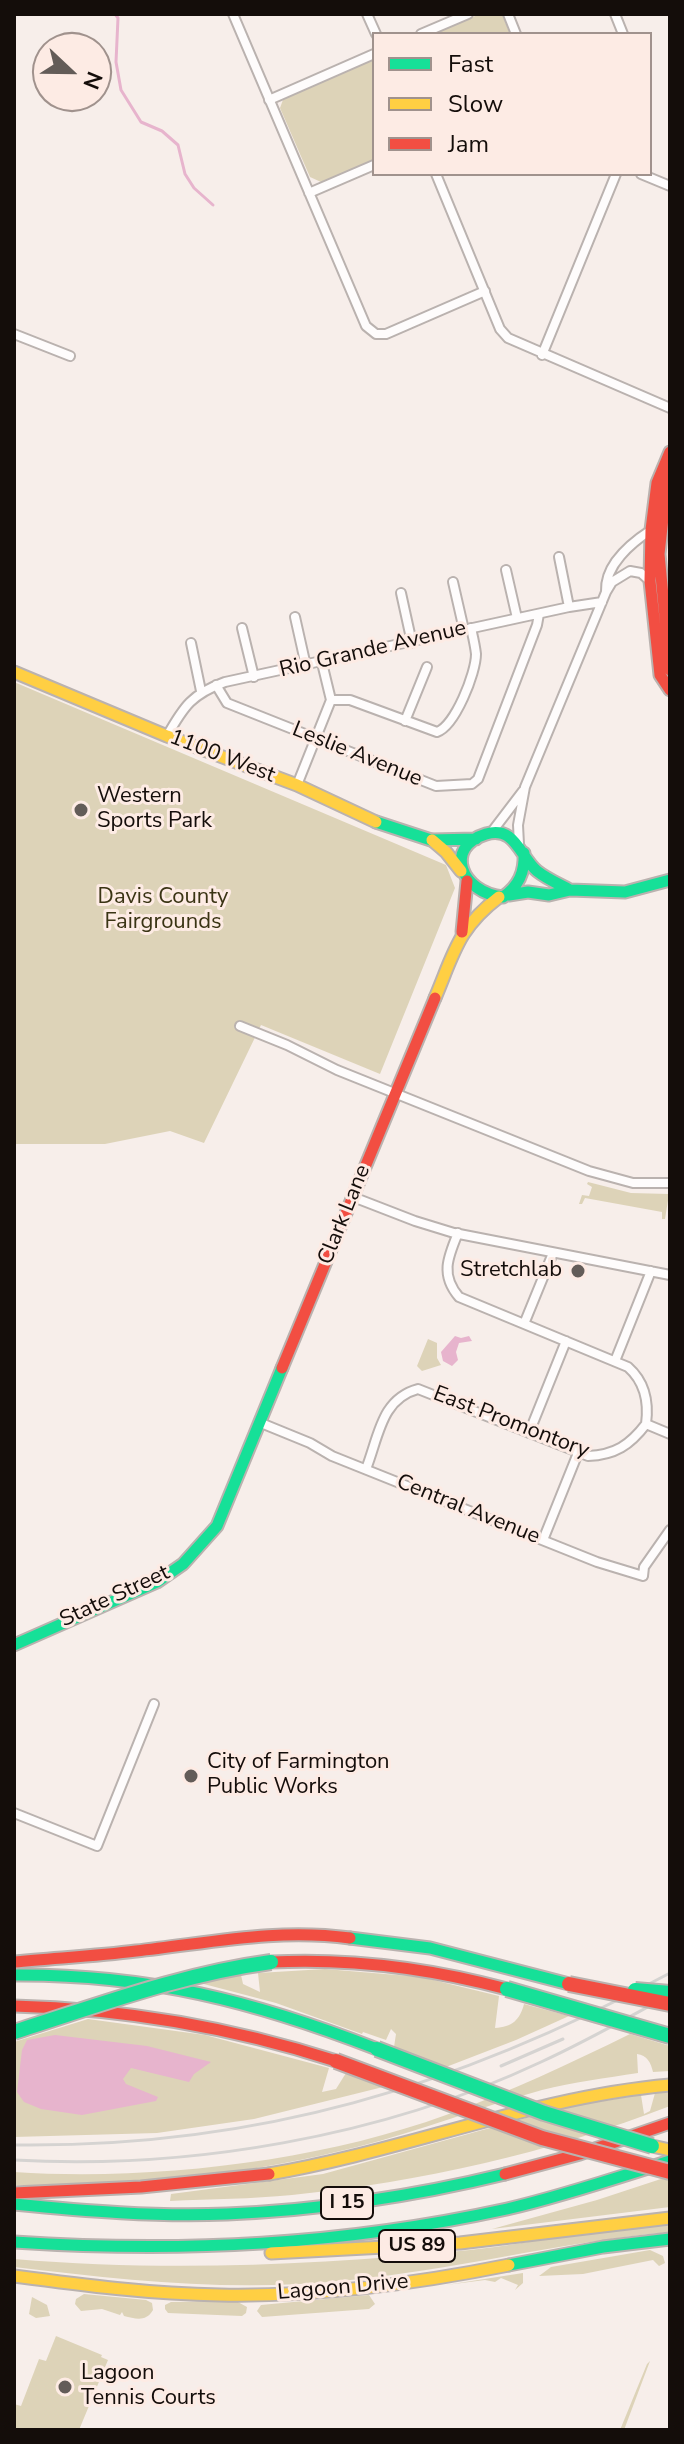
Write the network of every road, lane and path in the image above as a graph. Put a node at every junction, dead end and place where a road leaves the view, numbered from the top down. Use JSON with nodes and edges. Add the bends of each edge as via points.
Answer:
{"nodes":[{"id":1,"x":233,"y":14,"type":"edge"},
{"id":2,"x":468,"y":14,"type":"edge"},
{"id":3,"x":426,"y":32,"type":"edge"},
{"id":4,"x":372,"y":55,"type":"edge"},
{"id":5,"x":269,"y":100,"type":"junction"},
{"id":6,"x":372,"y":166,"type":"edge"},
{"id":7,"x":437,"y":176,"type":"edge"},
{"id":8,"x":615,"y":176,"type":"edge"},
{"id":9,"x":646,"y":176,"type":"edge"},
{"id":10,"x":670,"y":186,"type":"edge"},
{"id":11,"x":309,"y":193,"type":"junction"},
{"id":12,"x":485,"y":291,"type":"junction"},
{"id":13,"x":14,"y":334,"type":"edge"},
{"id":14,"x":542,"y":355,"type":"junction"},
{"id":15,"x":70,"y":356,"type":"dead end"},
{"id":16,"x":670,"y":408,"type":"edge"},
{"id":17,"x":670,"y":452,"type":"edge"},
{"id":18,"x":651,"y":530,"type":"junction"},
{"id":19,"x":559,"y":557,"type":"dead end"},
{"id":20,"x":506,"y":570,"type":"dead end"},
{"id":21,"x":650,"y":581,"type":"junction"},
{"id":22,"x":453,"y":582,"type":"dead end"},
{"id":23,"x":606,"y":592,"type":"junction"},
{"id":24,"x":401,"y":593,"type":"dead end"},
{"id":25,"x":602,"y":602,"type":"junction"},
{"id":26,"x":569,"y":607,"type":"junction"},
{"id":27,"x":539,"y":614,"type":"junction"},
{"id":28,"x":295,"y":617,"type":"dead end"},
{"id":29,"x":517,"y":618,"type":"junction"},
{"id":30,"x":242,"y":628,"type":"dead end"},
{"id":31,"x":468,"y":629,"type":"junction"},
{"id":32,"x":191,"y":643,"type":"dead end"},
{"id":33,"x":412,"y":643,"type":"junction"},
{"id":34,"x":322,"y":663,"type":"junction"},
{"id":35,"x":306,"y":666,"type":"junction"},
{"id":36,"x":427,"y":667,"type":"dead end"},
{"id":37,"x":670,"y":670,"type":"edge"},
{"id":38,"x":14,"y":672,"type":"edge"},
{"id":39,"x":254,"y":677,"type":"junction"},
{"id":40,"x":216,"y":685,"type":"junction"},
{"id":41,"x":670,"y":690,"type":"edge"},
{"id":42,"x":201,"y":691,"type":"junction"},
{"id":43,"x":331,"y":700,"type":"junction"},
{"id":44,"x":405,"y":721,"type":"junction"},
{"id":45,"x":167,"y":736,"type":"junction"},
{"id":46,"x":318,"y":738,"type":"junction"},
{"id":47,"x":297,"y":785,"type":"junction"},
{"id":48,"x":525,"y":787,"type":"junction"},
{"id":49,"x":491,"y":833,"type":"junction"},
{"id":50,"x":476,"y":839,"type":"junction"},
{"id":51,"x":431,"y":840,"type":"junction"},
{"id":52,"x":521,"y":848,"type":"junction"},
{"id":53,"x":465,"y":877,"type":"junction"},
{"id":54,"x":670,"y":880,"type":"edge"},
{"id":55,"x":570,"y":890,"type":"junction"},
{"id":56,"x":503,"y":896,"type":"junction"},
{"id":57,"x":462,"y":933,"type":"junction"},
{"id":58,"x":240,"y":1026,"type":"dead end"},
{"id":59,"x":395,"y":1092,"type":"junction"},
{"id":60,"x":670,"y":1183,"type":"edge"},
{"id":61,"x":353,"y":1197,"type":"junction"},
{"id":62,"x":458,"y":1233,"type":"junction"},
{"id":63,"x":553,"y":1253,"type":"junction"},
{"id":64,"x":651,"y":1271,"type":"junction"},
{"id":65,"x":670,"y":1275,"type":"edge"},
{"id":66,"x":524,"y":1324,"type":"junction"},
{"id":67,"x":566,"y":1341,"type":"junction"},
{"id":68,"x":615,"y":1361,"type":"junction"},
{"id":69,"x":261,"y":1423,"type":"junction"},
{"id":70,"x":646,"y":1424,"type":"junction"},
{"id":71,"x":529,"y":1433,"type":"junction"},
{"id":72,"x":670,"y":1434,"type":"edge"},
{"id":73,"x":578,"y":1453,"type":"junction"},
{"id":74,"x":366,"y":1469,"type":"junction"},
{"id":75,"x":231,"y":1497,"type":"joint"},
{"id":76,"x":667,"y":1536,"type":"edge"},
{"id":77,"x":543,"y":1540,"type":"junction"},
{"id":78,"x":14,"y":1645,"type":"edge"},
{"id":79,"x":154,"y":1704,"type":"dead end"},
{"id":80,"x":14,"y":1813,"type":"edge"},
{"id":81,"x":14,"y":1962,"type":"edge"},
{"id":82,"x":14,"y":1975,"type":"edge"},
{"id":83,"x":569,"y":1984,"type":"junction"},
{"id":84,"x":670,"y":1993,"type":"edge"},
{"id":85,"x":670,"y":2004,"type":"edge"},
{"id":86,"x":14,"y":2006,"type":"edge"},
{"id":87,"x":14,"y":2032,"type":"edge"},
{"id":88,"x":670,"y":2036,"type":"edge"},
{"id":89,"x":670,"y":2085,"type":"edge"},
{"id":90,"x":670,"y":2123,"type":"edge"},
{"id":91,"x":670,"y":2150,"type":"edge"},
{"id":92,"x":670,"y":2161,"type":"edge"},
{"id":93,"x":670,"y":2172,"type":"edge"},
{"id":94,"x":14,"y":2193,"type":"edge"},
{"id":95,"x":14,"y":2204,"type":"edge"},
{"id":96,"x":670,"y":2218,"type":"edge"},
{"id":97,"x":670,"y":2239,"type":"edge"},
{"id":98,"x":14,"y":2242,"type":"edge"},
{"id":99,"x":163,"y":2250,"type":"junction"},
{"id":100,"x":14,"y":2276,"type":"edge"}],
"edges":[{"from":1,"to":5,"type":"street"},
{"from":2,"to":3,"type":"street"},
{"from":4,"to":5,"type":"street"},
{"from":5,"to":11,"type":"street"},
{"from":6,"to":11,"type":"street"},
{"from":7,"to":12,"type":"street"},
{"from":8,"to":14,"type":"street"},
{"from":9,"to":10,"type":"street"},
{"from":11,"to":12,"type":"street","via":[[366,326],[376,334]]},
{"from":12,"to":14,"type":"street","via":[[508,338]]},
{"from":13,"to":15,"type":"street"},
{"from":14,"to":16,"type":"street"},
{"from":17,"to":18,"type":"main road","via":[[657,483]]},
{"from":17,"to":37,"type":"main road","via":[[659,554]]},
{"from":18,"to":21,"type":"main road"},
{"from":18,"to":23,"type":"street","via":[[628,546],[606,580]]},
{"from":19,"to":26,"type":"street"},
{"from":20,"to":29,"type":"street"},
{"from":21,"to":23,"type":"street","via":[[630,571]]},
{"from":21,"to":41,"type":"main road","via":[[660,675]]},
{"from":22,"to":31,"type":"street"},
{"from":23,"to":25,"type":"street"},
{"from":24,"to":33,"type":"street"},
{"from":25,"to":26,"type":"street","name":"Rio Grande Avenue"},
{"from":25,"to":48,"type":"street"},
{"from":26,"to":27,"type":"street","name":"Rio Grande Avenue"},
{"from":27,"to":29,"type":"street","name":"Rio Grande Avenue"},
{"from":27,"to":46,"type":"street","name":"Leslie Avenue","via":[[472,784],[436,786]]},
{"from":28,"to":35,"type":"street"},
{"from":29,"to":31,"type":"street","name":"Rio Grande Avenue"},
{"from":30,"to":39,"type":"street"},
{"from":31,"to":33,"type":"street","name":"Rio Grande Avenue"},
{"from":31,"to":44,"type":"street","via":[[476,657],[448,727],[437,732]]},
{"from":32,"to":42,"type":"street"},
{"from":33,"to":34,"type":"street","name":"Rio Grande Avenue"},
{"from":34,"to":35,"type":"street","name":"Rio Grande Avenue"},
{"from":34,"to":43,"type":"street"},
{"from":35,"to":39,"type":"street","name":"Rio Grande Avenue"},
{"from":36,"to":44,"type":"street"},
{"from":38,"to":45,"type":"main road","name":"1100 West"},
{"from":39,"to":40,"type":"street","name":"Rio Grande Avenue"},
{"from":40,"to":42,"type":"street","name":"Rio Grande Avenue"},
{"from":40,"to":46,"type":"street","name":"Leslie Avenue","via":[[227,703]]},
{"from":42,"to":45,"type":"street","name":"Rio Grande Avenue"},
{"from":43,"to":44,"type":"street","via":[[350,700]]},
{"from":43,"to":46,"type":"street"},
{"from":45,"to":47,"type":"main road","name":"1100 West"},
{"from":46,"to":47,"type":"street"},
{"from":47,"to":51,"type":"main road","name":"1100 West","via":[[379,823]]},
{"from":48,"to":49,"type":"street"},
{"from":48,"to":52,"type":"street","via":[[518,825]]},
{"from":49,"to":50,"type":"main road"},
{"from":49,"to":52,"type":"main road","via":[[503,834]]},
{"from":50,"to":51,"type":"main road","name":"1100 West"},
{"from":50,"to":53,"type":"main road","via":[[463,855]]},
{"from":51,"to":53,"type":"main road","name":"1100 West"},
{"from":52,"to":55,"type":"main road","via":[[537,871]]},
{"from":52,"to":56,"type":"main road","via":[[522,878]]},
{"from":53,"to":56,"type":"main road","via":[[482,893]]},
{"from":53,"to":57,"type":"main road","name":"Clark Lane"},
{"from":54,"to":55,"type":"main road","via":[[625,892]]},
{"from":55,"to":56,"type":"main road"},
{"from":56,"to":57,"type":"main road","name":"Clark Lane","via":[[476,914]]},
{"from":57,"to":59,"type":"main road","name":"Clark Lane"},
{"from":58,"to":59,"type":"street"},
{"from":59,"to":60,"type":"street","via":[[589,1171],[633,1183]]},
{"from":59,"to":61,"type":"main road","name":"Clark Lane"},
{"from":61,"to":62,"type":"street"},
{"from":61,"to":69,"type":"main road","name":"Clark Lane"},
{"from":62,"to":63,"type":"street"},
{"from":62,"to":66,"type":"street","via":[[446,1266],[454,1291]]},
{"from":63,"to":64,"type":"street"},
{"from":63,"to":66,"type":"street"},
{"from":64,"to":65,"type":"street"},
{"from":64,"to":68,"type":"street"},
{"from":66,"to":67,"type":"street"},
{"from":67,"to":68,"type":"street"},
{"from":67,"to":71,"type":"street"},
{"from":68,"to":70,"type":"street","via":[[637,1375],[643,1387]]},
{"from":69,"to":74,"type":"street","name":"Central Avenue"},
{"from":69,"to":75,"type":"main road","name":"Clark Lane"},
{"from":70,"to":72,"type":"street"},
{"from":70,"to":73,"type":"street","name":"East Promontory","via":[[623,1448],[605,1455]]},
{"from":71,"to":73,"type":"street","name":"East Promontory"},
{"from":71,"to":74,"type":"street","name":"East Promontory","via":[[418,1389],[396,1397],[389,1407]]},
{"from":73,"to":77,"type":"street"},
{"from":74,"to":77,"type":"street","name":"Central Avenue"},
{"from":75,"to":78,"type":"main road","name":"State Street","via":[[205,1541],[170,1573]]},
{"from":76,"to":77,"type":"street","name":"Central Avenue","via":[[643,1576]]},
{"from":79,"to":80,"type":"street","via":[[97,1846]]},
{"from":81,"to":83,"type":"main road","via":[[240,1936],[323,1934],[430,1948]]},
{"from":82,"to":91,"type":"main road","bridge":true,"via":[[92,1976],[189,1988],[280,2011],[544,2113]]},
{"from":83,"to":84,"type":"main road","bridge":true},
{"from":83,"to":85,"type":"main road","bridge":true},
{"from":86,"to":93,"type":"main road","bridge":true,"via":[[192,2023],[268,2040],[542,2138]]},
{"from":87,"to":88,"type":"main road","bridge":true,"via":[[183,1978],[271,1962],[333,1960],[454,1974]]},
{"from":89,"to":94,"type":"main road","via":[[545,2104],[308,2168],[144,2189]]},
{"from":90,"to":95,"type":"main road","number":"I 15","via":[[488,2179],[355,2203],[227,2214],[97,2212]]},
{"from":92,"to":99,"type":"main road","number":"I 15","via":[[571,2193],[478,2215],[354,2236]]},
{"from":96,"to":99,"type":"main road","number":"US 89","via":[[358,2250]]},
{"from":97,"to":100,"type":"main road","name":"Lagoon Drive","via":[[403,2284],[314,2292],[161,2293]]},
{"from":98,"to":99,"type":"main road","number":"I 15"}]}
